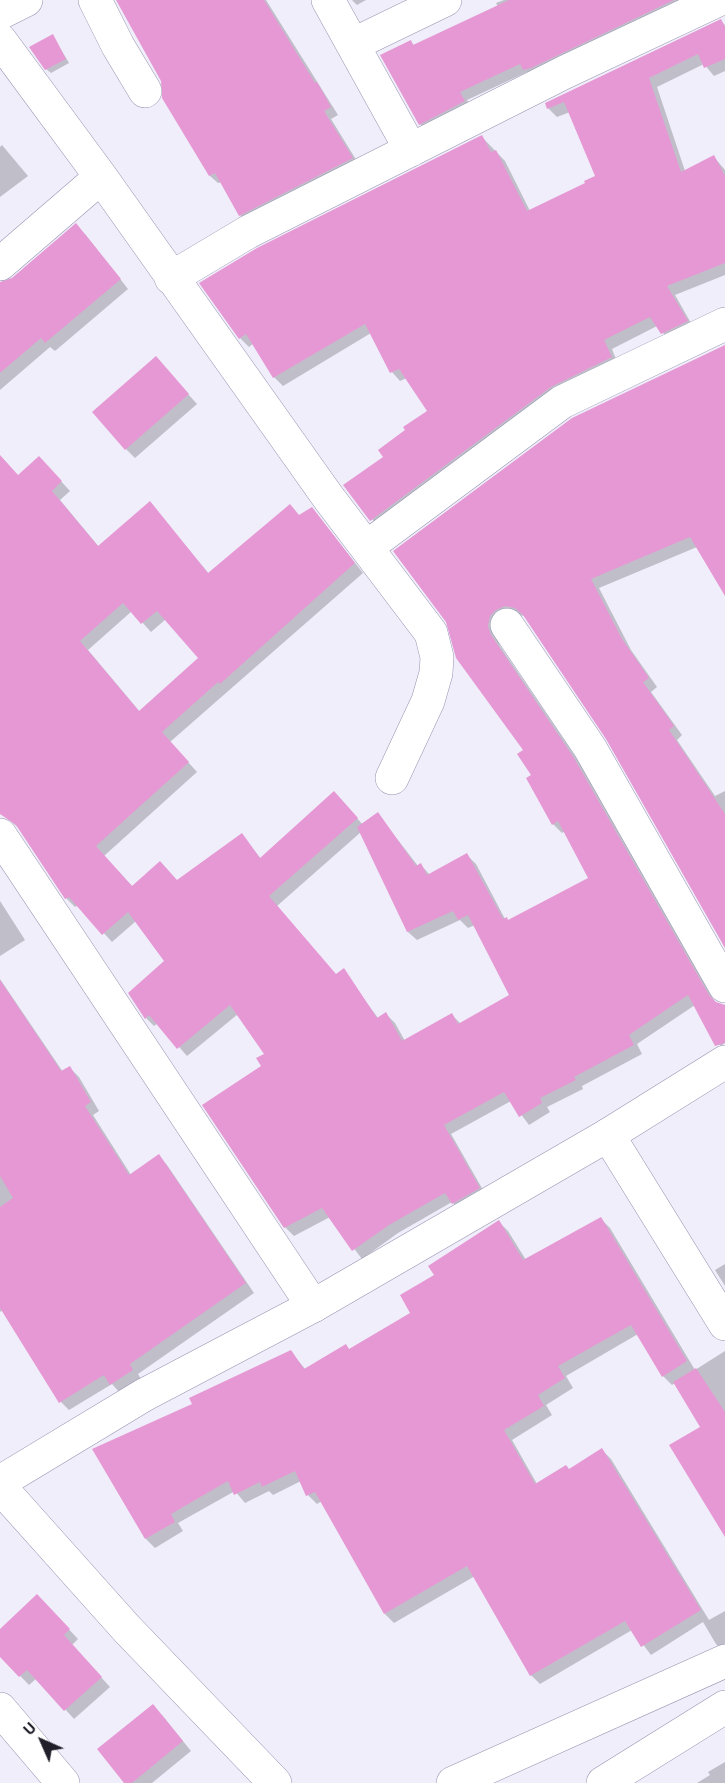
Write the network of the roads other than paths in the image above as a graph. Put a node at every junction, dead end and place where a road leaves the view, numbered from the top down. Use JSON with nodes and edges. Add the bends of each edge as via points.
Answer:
{"nodes":[{"id":1,"x":26,"y":0,"type":"edge"},
{"id":2,"x":95,"y":0,"type":"edge"},
{"id":3,"x":328,"y":0,"type":"edge"},
{"id":4,"x":445,"y":0,"type":"edge"},
{"id":5,"x":718,"y":0,"type":"edge"},
{"id":6,"x":0,"y":13,"type":"edge"},
{"id":7,"x":0,"y":40,"type":"edge"},
{"id":8,"x":354,"y":44,"type":"junction"},
{"id":9,"x":145,"y":91,"type":"dead end"},
{"id":10,"x":411,"y":150,"type":"junction"},
{"id":11,"x":101,"y":177,"type":"junction"},
{"id":12,"x":0,"y":264,"type":"edge"},
{"id":13,"x":171,"y":278,"type":"junction"},
{"id":14,"x":725,"y":324,"type":"edge"},
{"id":15,"x":367,"y":547,"type":"junction"},
{"id":16,"x":507,"y":625,"type":"dead end"},
{"id":17,"x":392,"y":778,"type":"dead end"},
{"id":18,"x":0,"y":835,"type":"edge"},
{"id":19,"x":725,"y":986,"type":"edge"},
{"id":20,"x":725,"y":1062,"type":"edge"},
{"id":21,"x":608,"y":1135,"type":"junction"},
{"id":22,"x":313,"y":1306,"type":"junction"},
{"id":23,"x":725,"y":1324,"type":"edge"},
{"id":24,"x":0,"y":1482,"type":"edge"},
{"id":25,"x":0,"y":1487,"type":"edge"},
{"id":26,"x":725,"y":1661,"type":"edge"},
{"id":27,"x":725,"y":1707,"type":"edge"},
{"id":28,"x":0,"y":1709,"type":"edge"},
{"id":29,"x":63,"y":1783,"type":"edge"},
{"id":30,"x":275,"y":1783,"type":"edge"},
{"id":31,"x":453,"y":1783,"type":"edge"},
{"id":32,"x":603,"y":1783,"type":"edge"}],
"edges":[{"from":1,"to":6,"type":"street"},
{"from":2,"to":9,"type":"street"},
{"from":3,"to":8,"type":"street"},
{"from":4,"to":8,"type":"street"},
{"from":5,"to":10,"type":"street"},
{"from":7,"to":11,"type":"street"},
{"from":8,"to":10,"type":"street"},
{"from":10,"to":13,"type":"street","via":[[248,232]]},
{"from":11,"to":12,"type":"street"},
{"from":11,"to":13,"type":"street"},
{"from":13,"to":15,"type":"street"},
{"from":14,"to":15,"type":"street","via":[[562,402]]},
{"from":15,"to":17,"type":"street","via":[[431,633],[437,657],[428,701]]},
{"from":16,"to":19,"type":"street","via":[[590,748]]},
{"from":18,"to":22,"type":"street"},
{"from":20,"to":21,"type":"street"},
{"from":21,"to":22,"type":"street"},
{"from":21,"to":23,"type":"street"},
{"from":22,"to":24,"type":"street","via":[[144,1395]]},
{"from":25,"to":30,"type":"street","via":[[127,1629]]},
{"from":26,"to":31,"type":"street"},
{"from":27,"to":32,"type":"street"},
{"from":28,"to":29,"type":"street"}]}
